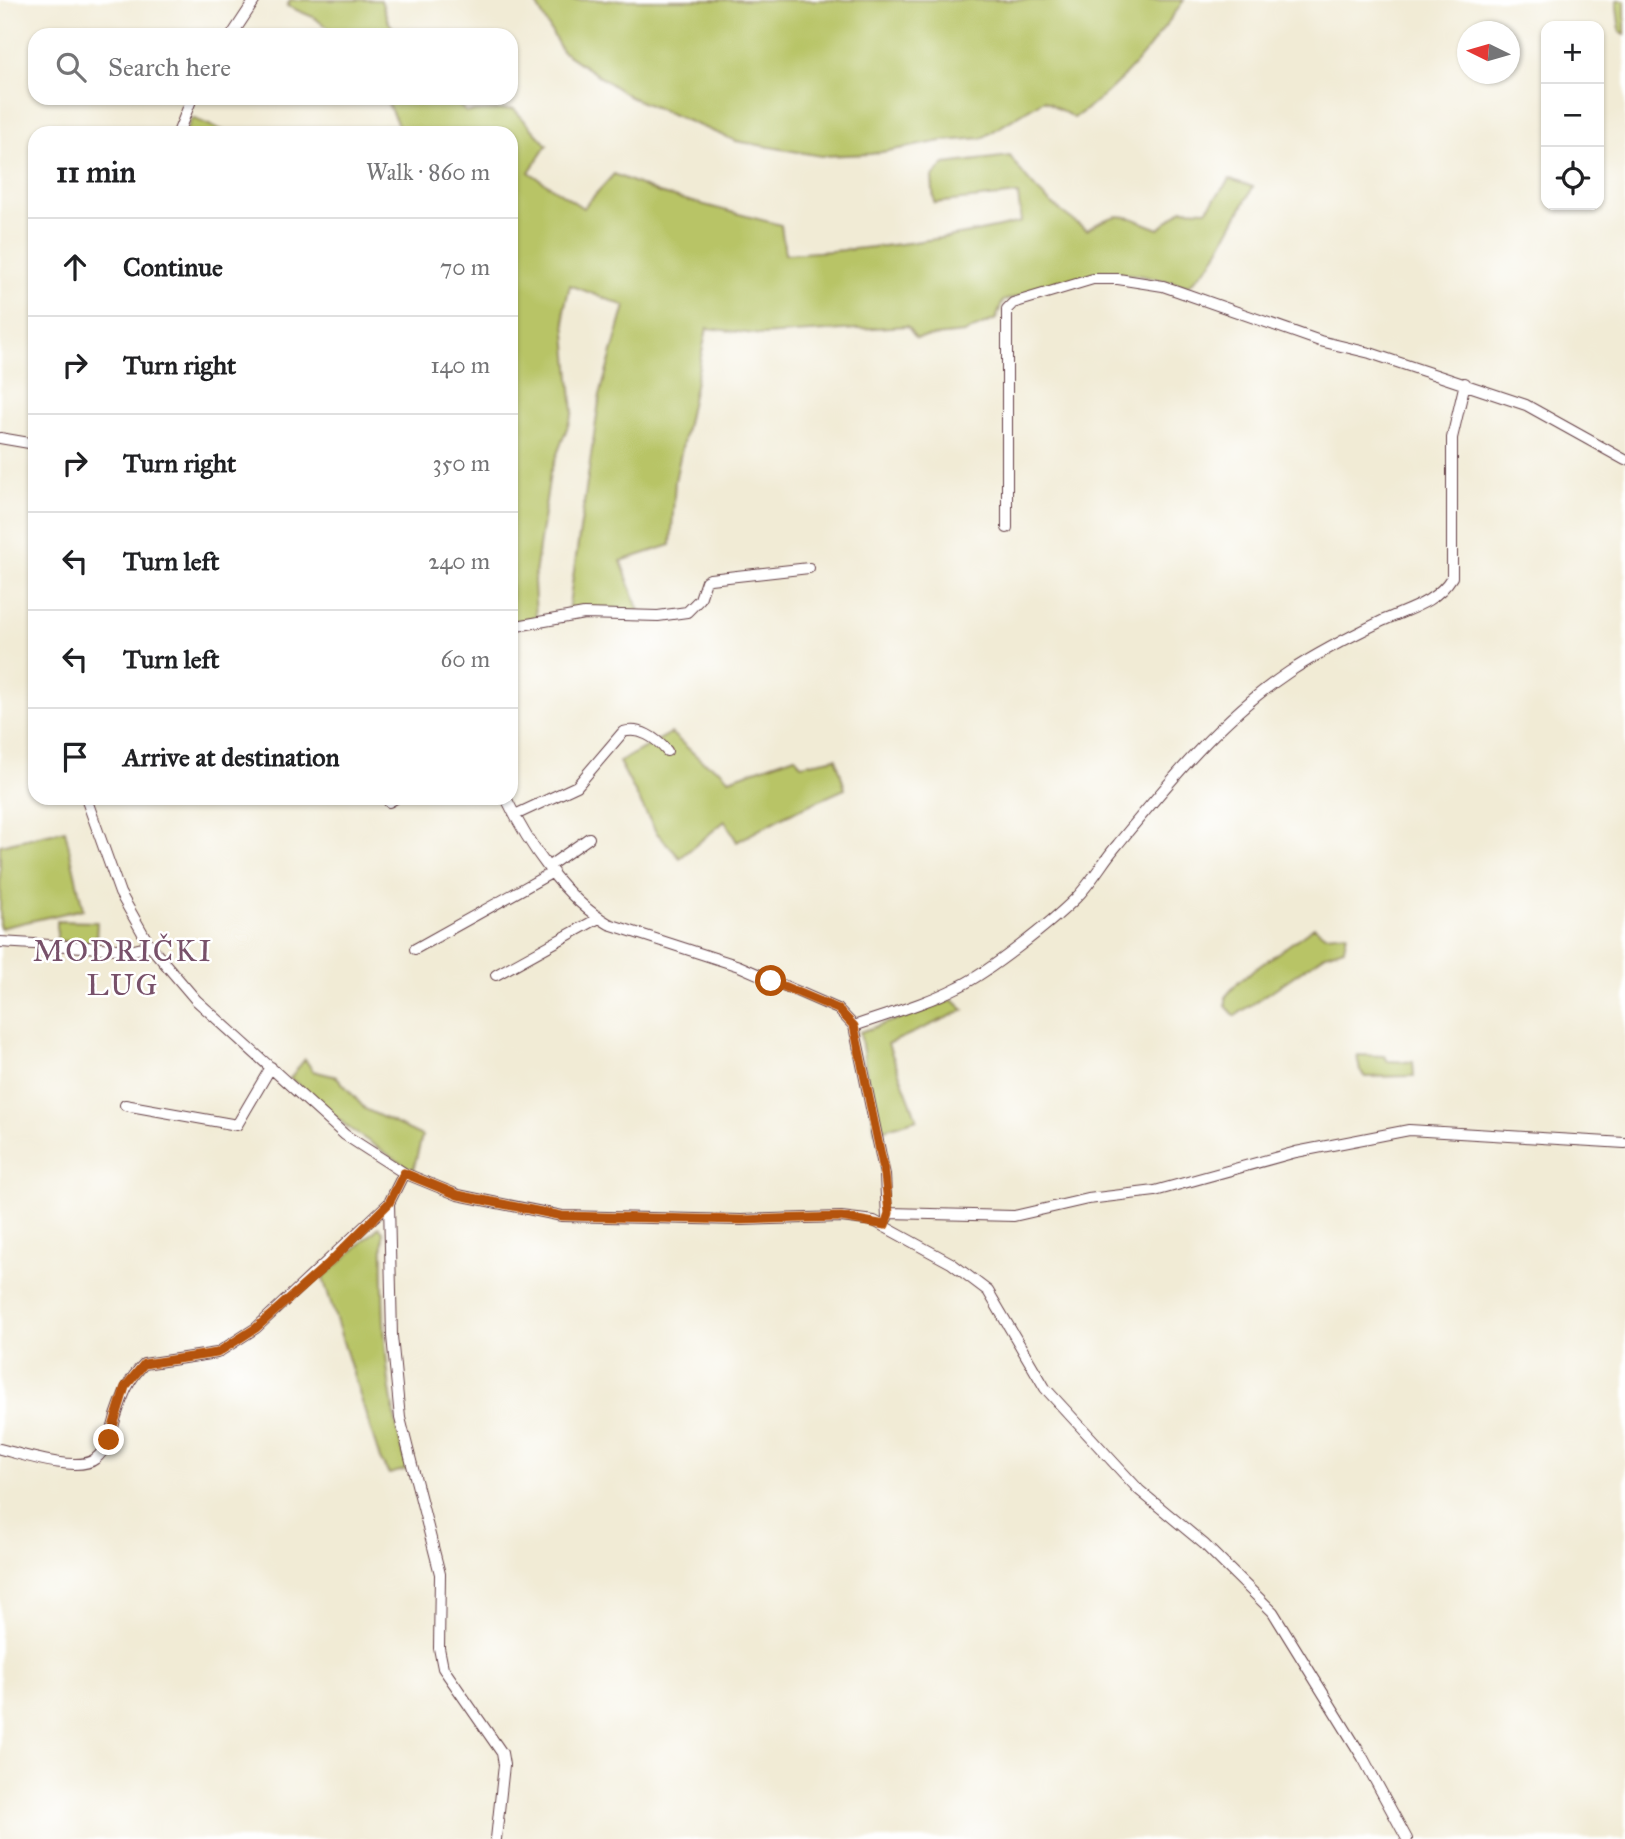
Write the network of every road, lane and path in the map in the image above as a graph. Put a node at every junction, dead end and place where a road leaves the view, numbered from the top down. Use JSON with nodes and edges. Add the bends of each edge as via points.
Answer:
{"nodes":[{"id":1,"x":255,"y":0,"type":"edge"},
{"id":2,"x":237,"y":28,"type":"edge"},
{"id":3,"x":189,"y":105,"type":"edge"},
{"id":4,"x":181,"y":126,"type":"edge"},
{"id":5,"x":1465,"y":383,"type":"junction"},
{"id":6,"x":0,"y":438,"type":"edge"},
{"id":7,"x":28,"y":443,"type":"edge"},
{"id":8,"x":1625,"y":460,"type":"edge"},
{"id":9,"x":1007,"y":528,"type":"dead end"},
{"id":10,"x":809,"y":568,"type":"dead end"},
{"id":11,"x":518,"y":627,"type":"edge"},
{"id":12,"x":667,"y":751,"type":"dead end"},
{"id":13,"x":89,"y":805,"type":"edge"},
{"id":14,"x":509,"y":805,"type":"edge"},
{"id":15,"x":514,"y":816,"type":"junction"},
{"id":16,"x":589,"y":838,"type":"dead end"},
{"id":17,"x":551,"y":869,"type":"junction"},
{"id":18,"x":599,"y":918,"type":"junction"},
{"id":19,"x":0,"y":942,"type":"edge"},
{"id":20,"x":150,"y":946,"type":"junction"},
{"id":21,"x":415,"y":949,"type":"dead end"},
{"id":22,"x":496,"y":975,"type":"dead end"},
{"id":23,"x":854,"y":1026,"type":"junction"},
{"id":24,"x":271,"y":1067,"type":"junction"},
{"id":25,"x":125,"y":1105,"type":"dead end"},
{"id":26,"x":1625,"y":1143,"type":"edge"},
{"id":27,"x":404,"y":1173,"type":"junction"},
{"id":28,"x":389,"y":1203,"type":"junction"},
{"id":29,"x":889,"y":1213,"type":"junction"},
{"id":30,"x":885,"y":1225,"type":"junction"},
{"id":31,"x":0,"y":1449,"type":"edge"},
{"id":32,"x":496,"y":1839,"type":"edge"},
{"id":33,"x":1408,"y":1839,"type":"edge"}],
"edges":[{"from":1,"to":2,"type":"street"},
{"from":3,"to":4,"type":"street"},
{"from":5,"to":8,"type":"street","via":[[1526,405]]},
{"from":5,"to":9,"type":"street","via":[[1320,341],[1163,286],[1093,279],[1013,303],[1006,318]]},
{"from":5,"to":23,"type":"street","via":[[1452,438],[1452,577],[1444,589],[1326,650],[1244,708],[1200,750],[1078,896],[1001,957],[961,986]]},
{"from":6,"to":7,"type":"street"},
{"from":10,"to":11,"type":"street","via":[[710,579],[700,599],[687,611],[658,616],[584,614]]},
{"from":12,"to":15,"type":"street","via":[[640,732],[623,732],[577,786]]},
{"from":13,"to":20,"type":"street","via":[[120,893]]},
{"from":14,"to":15,"type":"street"},
{"from":15,"to":17,"type":"street"},
{"from":16,"to":17,"type":"street"},
{"from":17,"to":18,"type":"street"},
{"from":17,"to":21,"type":"street"},
{"from":18,"to":22,"type":"street"},
{"from":18,"to":23,"type":"street","via":[[739,966],[838,1009]]},
{"from":19,"to":20,"type":"street","via":[[134,950]]},
{"from":20,"to":24,"type":"street","via":[[196,1000]]},
{"from":23,"to":29,"type":"street"},
{"from":24,"to":25,"type":"street","via":[[237,1125]]},
{"from":24,"to":27,"type":"street","via":[[345,1135]]},
{"from":26,"to":29,"type":"street","via":[[1409,1130],[1296,1152],[1155,1191],[1088,1199],[1014,1216]]},
{"from":27,"to":28,"type":"street"},
{"from":27,"to":30,"type":"street","via":[[458,1195],[562,1216],[841,1217]]},
{"from":28,"to":31,"type":"street","via":[[279,1309],[238,1341],[217,1353],[144,1364],[125,1387],[109,1440],[94,1461],[61,1463]]},
{"from":28,"to":32,"type":"street","via":[[392,1336],[400,1418],[440,1574],[443,1668],[502,1754]]},
{"from":29,"to":30,"type":"street"},
{"from":30,"to":33,"type":"street","via":[[951,1263],[988,1291],[1045,1388],[1139,1490],[1205,1544],[1273,1612]]}]}
